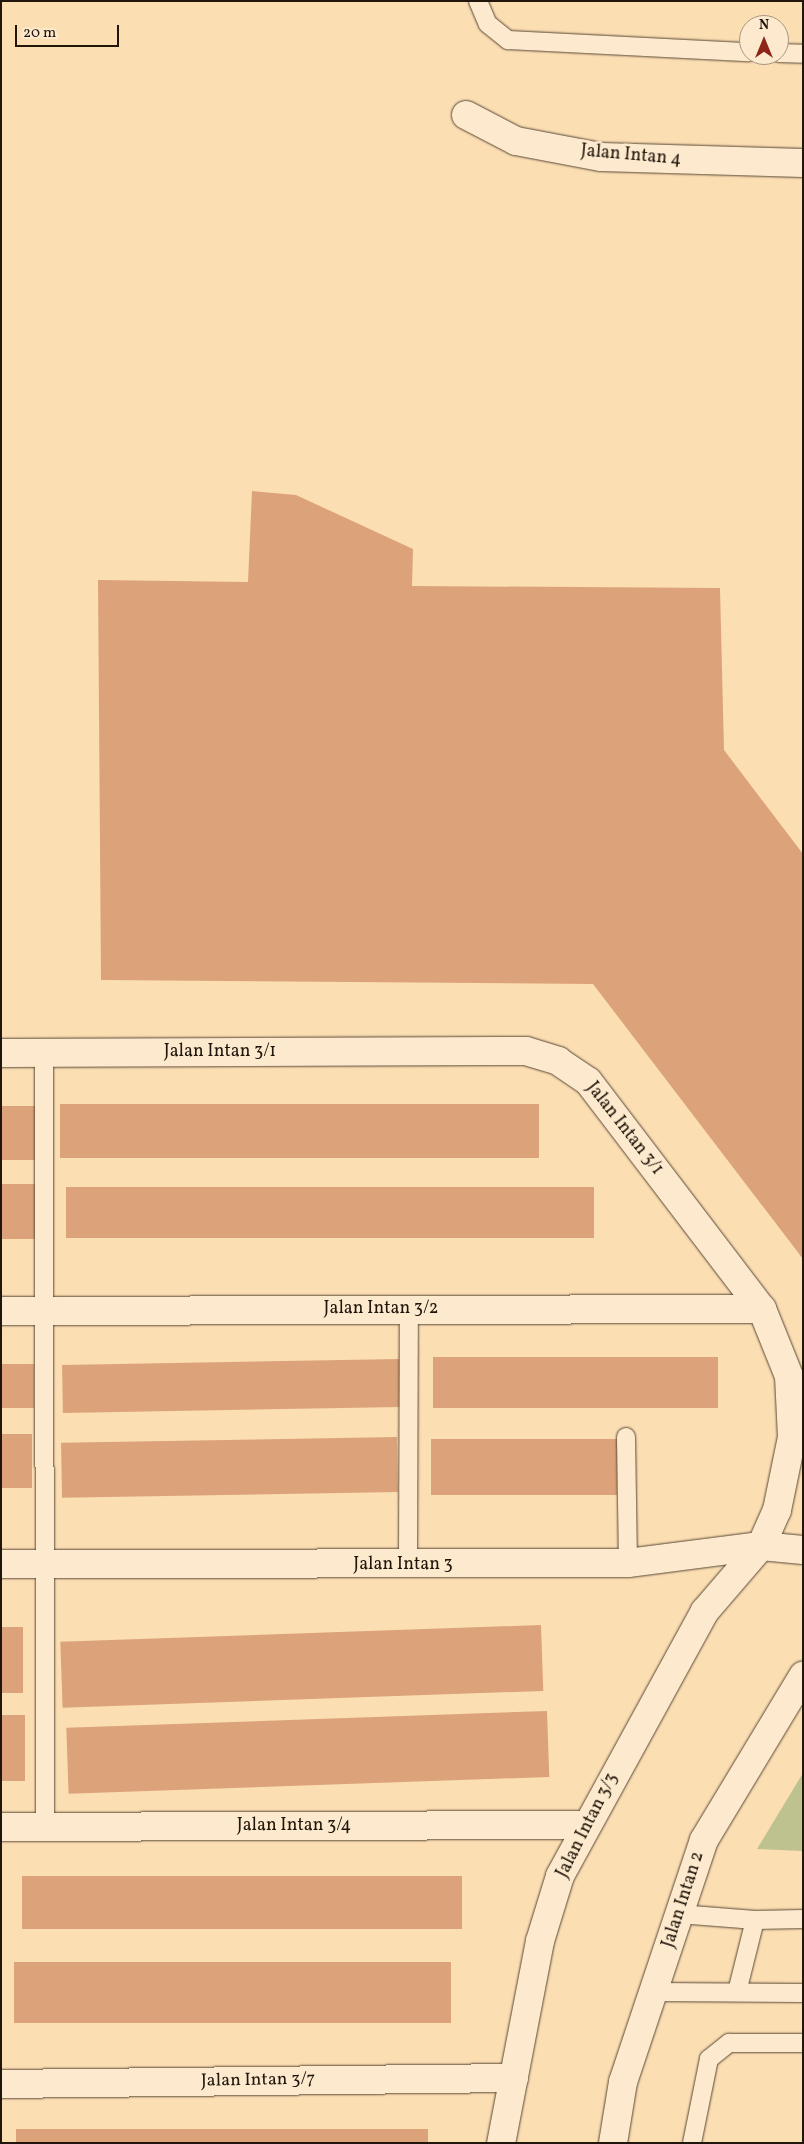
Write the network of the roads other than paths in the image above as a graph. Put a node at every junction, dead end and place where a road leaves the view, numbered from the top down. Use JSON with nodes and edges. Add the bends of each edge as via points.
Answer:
{"nodes":[{"id":1,"x":478,"y":1,"type":"edge"},
{"id":2,"x":739,"y":52,"type":"edge"},
{"id":3,"x":789,"y":53,"type":"edge"},
{"id":4,"x":803,"y":54,"type":"edge"},
{"id":5,"x":466,"y":115,"type":"dead end"},
{"id":6,"x":803,"y":163,"type":"edge"},
{"id":7,"x":1,"y":1053,"type":"edge"},
{"id":8,"x":44,"y":1053,"type":"junction"},
{"id":9,"x":409,"y":1309,"type":"junction"},
{"id":10,"x":762,"y":1309,"type":"junction"},
{"id":11,"x":1,"y":1311,"type":"edge"},
{"id":12,"x":46,"y":1311,"type":"junction"},
{"id":13,"x":626,"y":1438,"type":"dead end"},
{"id":14,"x":761,"y":1546,"type":"junction"},
{"id":15,"x":803,"y":1550,"type":"edge"},
{"id":16,"x":1,"y":1564,"type":"edge"},
{"id":17,"x":628,"y":1564,"type":"junction"},
{"id":18,"x":44,"y":1565,"type":"junction"},
{"id":19,"x":408,"y":1565,"type":"junction"},
{"id":20,"x":803,"y":1676,"type":"edge"},
{"id":21,"x":587,"y":1825,"type":"junction"},
{"id":22,"x":45,"y":1826,"type":"junction"},
{"id":23,"x":1,"y":1827,"type":"edge"},
{"id":24,"x":679,"y":1914,"type":"junction"},
{"id":25,"x":803,"y":1919,"type":"edge"},
{"id":26,"x":755,"y":1920,"type":"junction"},
{"id":27,"x":653,"y":1992,"type":"junction"},
{"id":28,"x":737,"y":1992,"type":"junction"},
{"id":29,"x":803,"y":1993,"type":"edge"},
{"id":30,"x":803,"y":2043,"type":"edge"},
{"id":31,"x":514,"y":2078,"type":"junction"},
{"id":32,"x":1,"y":2084,"type":"edge"},
{"id":33,"x":501,"y":2143,"type":"edge"},
{"id":34,"x":613,"y":2143,"type":"edge"},
{"id":35,"x":692,"y":2143,"type":"edge"}],
"edges":[{"from":1,"to":2,"type":"lane","via":[[488,24],[508,40]]},
{"from":3,"to":4,"type":"lane"},
{"from":5,"to":6,"type":"street","name":"Jalan Intan 4","via":[[516,141],[601,158]]},
{"from":7,"to":8,"type":"street","name":"Jalan Intan 3/1"},
{"from":8,"to":10,"type":"street","name":"Jalan Intan 3/1","via":[[526,1051],[558,1061],[588,1081]]},
{"from":8,"to":12,"type":"lane"},
{"from":9,"to":10,"type":"street","name":"Jalan Intan 3/2"},
{"from":9,"to":12,"type":"street","name":"Jalan Intan 3/2"},
{"from":9,"to":19,"type":"lane"},
{"from":10,"to":14,"type":"street","name":"Jalan Intan 3/1","via":[[789,1376],[792,1437],[777,1510]]},
{"from":11,"to":12,"type":"street","name":"Jalan Intan 3/2"},
{"from":12,"to":18,"type":"lane"},
{"from":13,"to":17,"type":"lane"},
{"from":14,"to":15,"type":"street","name":"Jalan Intan 3"},
{"from":14,"to":17,"type":"street","name":"Jalan Intan 3"},
{"from":14,"to":21,"type":"street","name":"Jalan Intan 3/3","via":[[705,1611]]},
{"from":16,"to":18,"type":"street","name":"Jalan Intan 3"},
{"from":17,"to":19,"type":"street","name":"Jalan Intan 3"},
{"from":18,"to":19,"type":"street","name":"Jalan Intan 3"},
{"from":18,"to":22,"type":"lane"},
{"from":20,"to":24,"type":"street","name":"Jalan Intan 2","via":[[704,1840]]},
{"from":21,"to":22,"type":"street","name":"Jalan Intan 3/4"},
{"from":21,"to":31,"type":"street","name":"Jalan Intan 3/3","via":[[560,1876],[540,1942]]},
{"from":22,"to":23,"type":"street","name":"Jalan Intan 3/4"},
{"from":24,"to":26,"type":"lane"},
{"from":24,"to":27,"type":"street","name":"Jalan Intan 2"},
{"from":25,"to":26,"type":"lane"},
{"from":26,"to":28,"type":"lane"},
{"from":27,"to":28,"type":"lane"},
{"from":27,"to":34,"type":"street","name":"Jalan Intan 2","via":[[624,2082]]},
{"from":28,"to":29,"type":"lane"},
{"from":30,"to":35,"type":"lane","via":[[729,2043],[709,2060]]},
{"from":31,"to":32,"type":"street","name":"Jalan Intan 3/7"},
{"from":31,"to":33,"type":"street","name":"Jalan Intan 3/3"}]}
